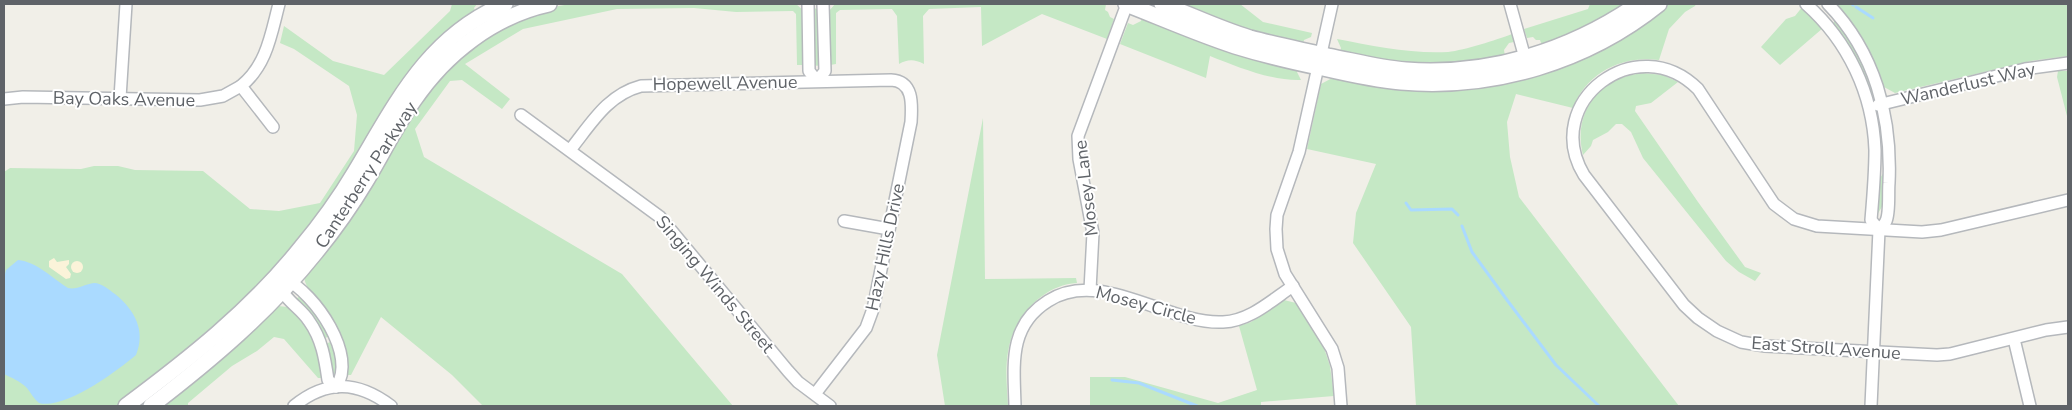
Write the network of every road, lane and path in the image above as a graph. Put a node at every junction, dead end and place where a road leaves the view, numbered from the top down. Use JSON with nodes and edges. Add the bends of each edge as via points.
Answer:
{"nodes":[{"id":1,"x":126,"y":4,"type":"edge"},
{"id":2,"x":279,"y":4,"type":"edge"},
{"id":3,"x":549,"y":4,"type":"edge"},
{"id":4,"x":808,"y":4,"type":"edge"},
{"id":5,"x":823,"y":4,"type":"edge"},
{"id":6,"x":1126,"y":4,"type":"edge"},
{"id":7,"x":1162,"y":4,"type":"edge"},
{"id":8,"x":1332,"y":4,"type":"edge"},
{"id":9,"x":1510,"y":4,"type":"edge"},
{"id":10,"x":1638,"y":4,"type":"edge"},
{"id":11,"x":1659,"y":4,"type":"edge"},
{"id":12,"x":1806,"y":4,"type":"edge"},
{"id":13,"x":1828,"y":4,"type":"edge"},
{"id":14,"x":502,"y":8,"type":"edge"},
{"id":15,"x":1525,"y":58,"type":"junction"},
{"id":16,"x":1319,"y":61,"type":"junction"},
{"id":17,"x":2068,"y":63,"type":"edge"},
{"id":18,"x":817,"y":81,"type":"junction"},
{"id":19,"x":909,"y":81,"type":"joint"},
{"id":20,"x":241,"y":86,"type":"junction"},
{"id":21,"x":120,"y":98,"type":"junction"},
{"id":22,"x":4,"y":99,"type":"edge"},
{"id":23,"x":1883,"y":104,"type":"junction"},
{"id":24,"x":1869,"y":107,"type":"junction"},
{"id":25,"x":521,"y":116,"type":"dead end"},
{"id":26,"x":273,"y":127,"type":"dead end"},
{"id":27,"x":570,"y":150,"type":"junction"},
{"id":28,"x":2068,"y":200,"type":"edge"},
{"id":29,"x":844,"y":221,"type":"dead end"},
{"id":30,"x":889,"y":229,"type":"junction"},
{"id":31,"x":1879,"y":230,"type":"junction"},
{"id":32,"x":284,"y":283,"type":"junction"},
{"id":33,"x":1293,"y":286,"type":"junction"},
{"id":34,"x":1090,"y":290,"type":"junction"},
{"id":35,"x":2068,"y":326,"type":"edge"},
{"id":36,"x":2014,"y":339,"type":"junction"},
{"id":37,"x":1872,"y":352,"type":"junction"},
{"id":38,"x":336,"y":387,"type":"junction"},
{"id":39,"x":815,"y":394,"type":"junction"},
{"id":40,"x":126,"y":406,"type":"edge"},
{"id":41,"x":151,"y":406,"type":"edge"},
{"id":42,"x":294,"y":406,"type":"edge"},
{"id":43,"x":391,"y":406,"type":"edge"},
{"id":44,"x":830,"y":406,"type":"edge"},
{"id":45,"x":1015,"y":406,"type":"edge"},
{"id":46,"x":1341,"y":406,"type":"edge"},
{"id":47,"x":1871,"y":406,"type":"edge"},
{"id":48,"x":2030,"y":406,"type":"edge"}],
"edges":[{"from":1,"to":21,"type":"street"},
{"from":2,"to":20,"type":"street","via":[[262,61]]},
{"from":3,"to":14,"type":"street","name":"Canterberry Parkway"},
{"from":4,"to":18,"type":"street","via":[[809,71]]},
{"from":5,"to":18,"type":"street","via":[[825,71]]},
{"from":6,"to":16,"type":"street","via":[[1235,46]]},
{"from":6,"to":34,"type":"street","name":"Mosey Lane","via":[[1078,136],[1093,233]]},
{"from":7,"to":16,"type":"street"},
{"from":8,"to":16,"type":"street"},
{"from":9,"to":15,"type":"street"},
{"from":10,"to":15,"type":"street","via":[[1580,38]]},
{"from":11,"to":16,"type":"street","via":[[1615,34],[1578,53],[1544,66],[1495,78],[1444,84],[1403,82],[1369,78]]},
{"from":12,"to":24,"type":"street","via":[[1841,44]]},
{"from":13,"to":23,"type":"street","via":[[1848,26],[1865,54]]},
{"from":14,"to":32,"type":"street","name":"Canterberry Parkway","via":[[429,80],[353,202],[325,241]]},
{"from":15,"to":16,"type":"street","via":[[1478,68],[1430,71]]},
{"from":16,"to":33,"type":"street","via":[[1300,152],[1276,222],[1280,261]]},
{"from":17,"to":23,"type":"street","name":"Wanderlust Way","via":[[2025,69]]},
{"from":18,"to":19,"type":"street","name":"Hopewell Avenue"},
{"from":18,"to":27,"type":"street","name":"Hopewell Avenue","via":[[635,87],[604,106]]},
{"from":19,"to":30,"type":"street","name":"Hazy Hills Drive","via":[[911,122]]},
{"from":20,"to":21,"type":"street","name":"Bay Oaks Avenue","via":[[229,94],[207,100]]},
{"from":20,"to":26,"type":"street"},
{"from":21,"to":22,"type":"street","name":"Bay Oaks Avenue"},
{"from":23,"to":24,"type":"street","name":"Wanderlust Way"},
{"from":23,"to":31,"type":"street","via":[[1889,133],[1890,164],[1887,220]]},
{"from":24,"to":31,"type":"street","via":[[1875,150],[1871,220]]},
{"from":25,"to":27,"type":"street","name":"Singing Winds Street"},
{"from":27,"to":39,"type":"street","name":"Singing Winds Street","via":[[660,216],[788,371]]},
{"from":28,"to":31,"type":"street","via":[[1934,232]]},
{"from":29,"to":30,"type":"street"},
{"from":30,"to":39,"type":"street","name":"Hazy Hills Drive","via":[[868,325]]},
{"from":31,"to":37,"type":"street"},
{"from":31,"to":37,"type":"street","name":"East Stroll Avenue","via":[[1816,226],[1786,214],[1769,197],[1702,93],[1676,73],[1651,66],[1623,69],[1601,82],[1584,101],[1577,115],[1573,134],[1581,171],[1684,305],[1698,318],[1717,331],[1748,343]]},
{"from":32,"to":38,"type":"street","via":[[310,321],[322,348],[328,380]]},
{"from":32,"to":40,"type":"street","name":"Canterberry Parkway"},
{"from":32,"to":41,"type":"street","name":"Canterberry Parkway","via":[[228,345]]},
{"from":33,"to":34,"type":"street","name":"Mosey Circle","via":[[1250,315],[1224,322],[1202,320]]},
{"from":33,"to":46,"type":"street","via":[[1332,348],[1338,368]]},
{"from":34,"to":45,"type":"street","name":"Mosey Circle","via":[[1070,292],[1051,299],[1028,319],[1015,348]]},
{"from":35,"to":36,"type":"street","name":"East Stroll Avenue"},
{"from":36,"to":37,"type":"street","name":"East Stroll Avenue","via":[[1945,354]]},
{"from":36,"to":48,"type":"street"},
{"from":37,"to":47,"type":"street"},
{"from":38,"to":42,"type":"street","via":[[311,394]]},
{"from":38,"to":43,"type":"street","via":[[364,390]]},
{"from":39,"to":44,"type":"street","name":"Singing Winds Street"}]}
